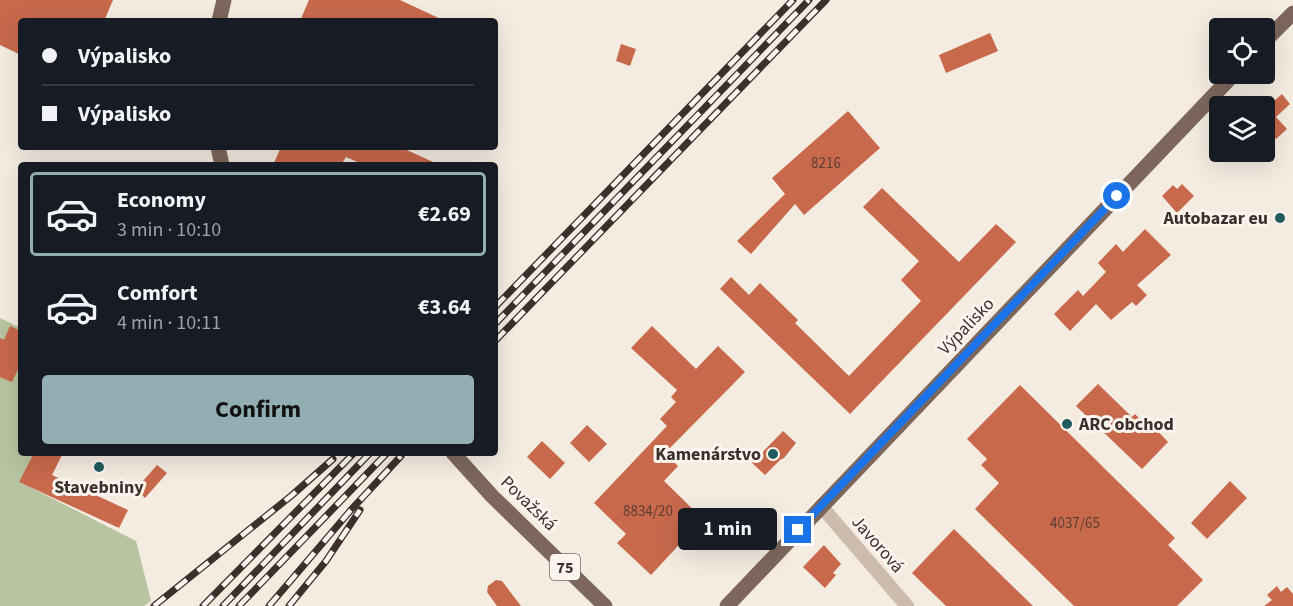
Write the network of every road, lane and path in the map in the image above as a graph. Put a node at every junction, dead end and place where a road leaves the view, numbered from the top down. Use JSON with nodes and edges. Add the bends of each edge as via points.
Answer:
{"nodes":[{"id":1,"x":224,"y":0,"type":"edge"},
{"id":2,"x":1293,"y":13,"type":"edge"},
{"id":3,"x":220,"y":18,"type":"edge"},
{"id":4,"x":1275,"y":31,"type":"edge"},
{"id":5,"x":1224,"y":84,"type":"edge"},
{"id":6,"x":456,"y":456,"type":"edge"},
{"id":7,"x":821,"y":506,"type":"junction"},
{"id":8,"x":605,"y":606,"type":"edge"},
{"id":9,"x":727,"y":606,"type":"edge"},
{"id":10,"x":907,"y":606,"type":"edge"}],
"edges":[{"from":1,"to":3,"type":"main road"},
{"from":2,"to":4,"type":"main road"},
{"from":5,"to":7,"type":"main road","name":"Výpalisko"},
{"from":6,"to":8,"type":"main road","name":"Považská","number":"75"},
{"from":7,"to":9,"type":"main road","name":"Výpalisko"},
{"from":7,"to":10,"type":"street","name":"Javorová"}]}
